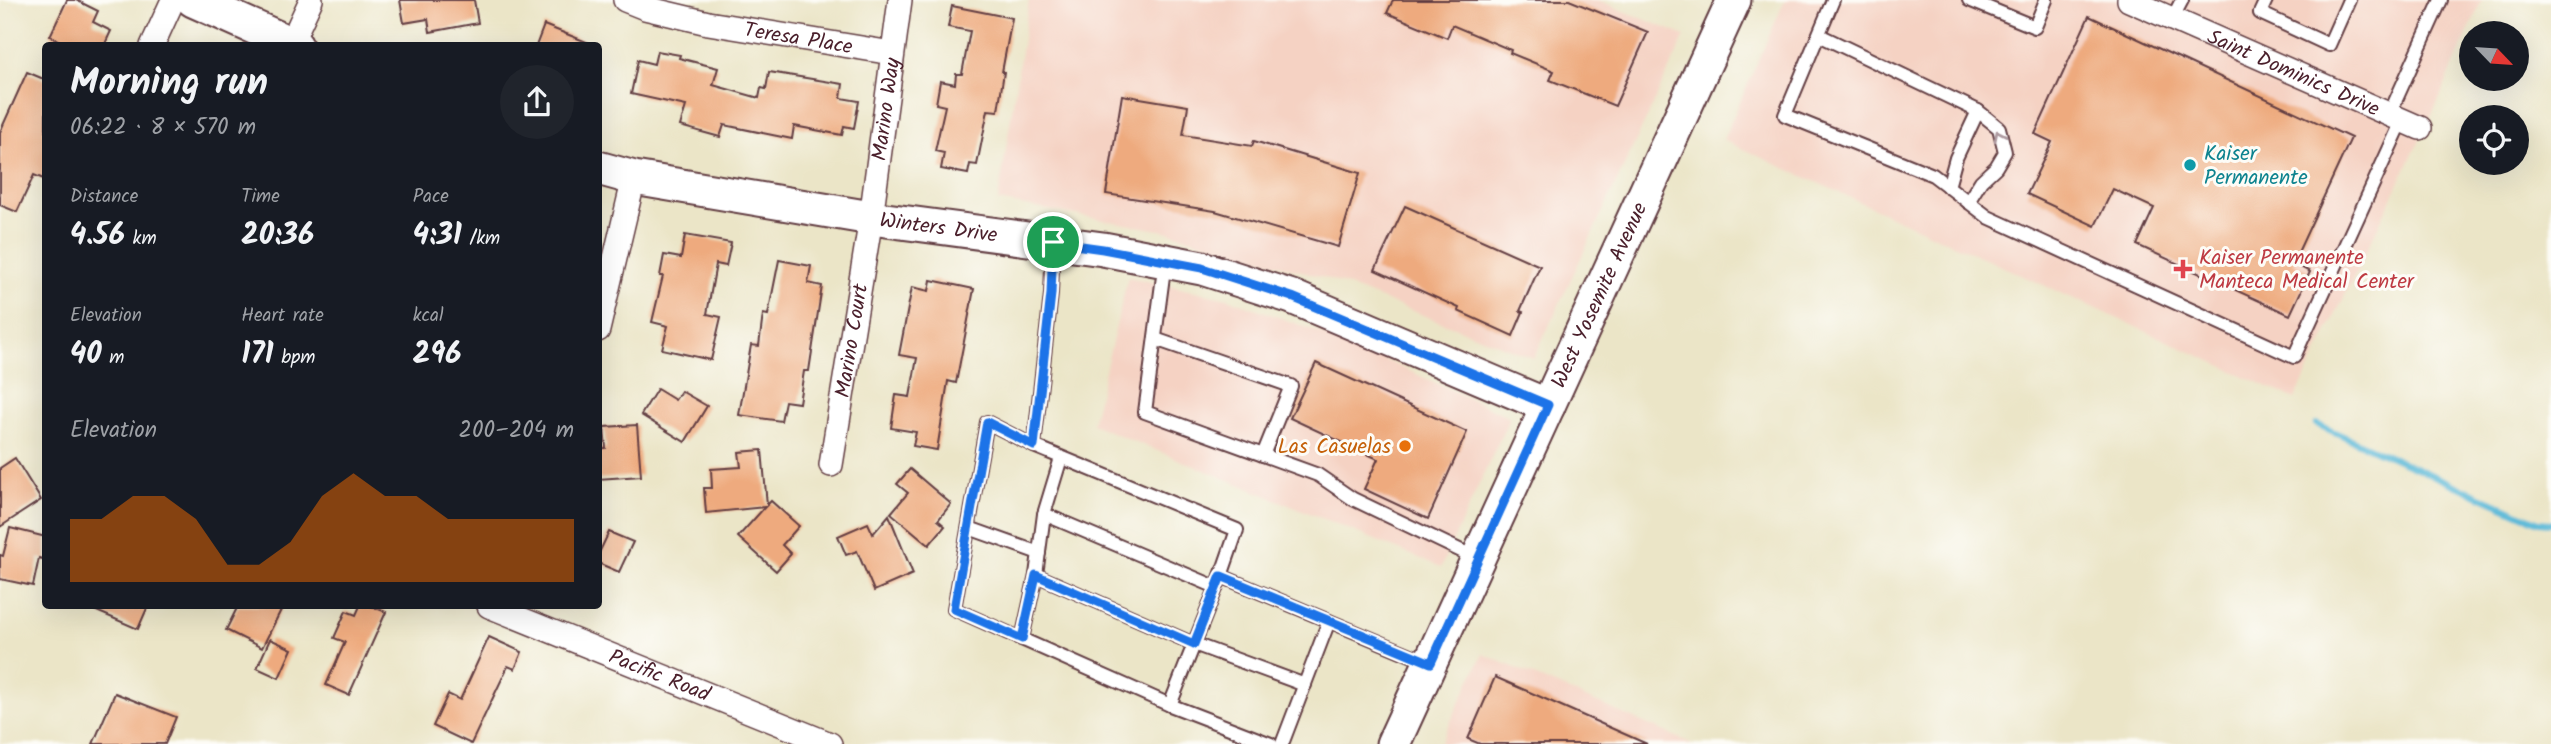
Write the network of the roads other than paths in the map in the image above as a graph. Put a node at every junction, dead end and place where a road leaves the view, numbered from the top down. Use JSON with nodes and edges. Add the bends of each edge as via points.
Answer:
{"nodes":[{"id":1,"x":173,"y":0,"type":"edge"},
{"id":2,"x":193,"y":0,"type":"edge"},
{"id":3,"x":312,"y":0,"type":"edge"},
{"id":4,"x":625,"y":0,"type":"edge"},
{"id":5,"x":900,"y":0,"type":"edge"},
{"id":6,"x":1734,"y":0,"type":"edge"},
{"id":7,"x":1833,"y":0,"type":"edge"},
{"id":8,"x":1969,"y":0,"type":"edge"},
{"id":9,"x":2046,"y":0,"type":"edge"},
{"id":10,"x":2129,"y":0,"type":"edge"},
{"id":11,"x":2266,"y":0,"type":"edge"},
{"id":12,"x":2350,"y":0,"type":"edge"},
{"id":13,"x":2441,"y":0,"type":"edge"},
{"id":14,"x":2177,"y":10,"type":"edge"},
{"id":15,"x":1819,"y":35,"type":"junction"},
{"id":16,"x":154,"y":42,"type":"edge"},
{"id":17,"x":289,"y":42,"type":"edge"},
{"id":18,"x":295,"y":42,"type":"edge"},
{"id":19,"x":892,"y":53,"type":"junction"},
{"id":20,"x":1978,"y":111,"type":"junction"},
{"id":21,"x":2404,"y":121,"type":"junction"},
{"id":22,"x":602,"y":169,"type":"edge"},
{"id":23,"x":634,"y":178,"type":"junction"},
{"id":24,"x":1948,"y":187,"type":"junction"},
{"id":25,"x":1968,"y":202,"type":"junction"},
{"id":26,"x":872,"y":218,"type":"junction"},
{"id":27,"x":1053,"y":242,"type":"junction"},
{"id":28,"x":1165,"y":261,"type":"junction"},
{"id":29,"x":602,"y":313,"type":"edge"},
{"id":30,"x":1154,"y":339,"type":"junction"},
{"id":31,"x":1548,"y":405,"type":"junction"},
{"id":32,"x":1034,"y":446,"type":"junction"},
{"id":33,"x":1263,"y":455,"type":"junction"},
{"id":34,"x":1061,"y":458,"type":"junction"},
{"id":35,"x":831,"y":465,"type":"dead end"},
{"id":36,"x":1044,"y":514,"type":"junction"},
{"id":37,"x":969,"y":528,"type":"junction"},
{"id":38,"x":1039,"y":553,"type":"junction"},
{"id":39,"x":1478,"y":560,"type":"junction"},
{"id":40,"x":1036,"y":575,"type":"junction"},
{"id":41,"x":1219,"y":582,"type":"junction"},
{"id":42,"x":496,"y":609,"type":"edge"},
{"id":43,"x":1329,"y":621,"type":"junction"},
{"id":44,"x":1022,"y":639,"type":"junction"},
{"id":45,"x":1194,"y":644,"type":"junction"},
{"id":46,"x":1431,"y":663,"type":"junction"},
{"id":47,"x":1305,"y":685,"type":"junction"},
{"id":48,"x":1170,"y":705,"type":"junction"},
{"id":49,"x":830,"y":744,"type":"edge"},
{"id":50,"x":1271,"y":744,"type":"edge"},
{"id":51,"x":1282,"y":744,"type":"edge"},
{"id":52,"x":1394,"y":744,"type":"edge"}],
"edges":[{"from":1,"to":16,"type":"street"},
{"from":2,"to":17,"type":"street"},
{"from":3,"to":18,"type":"street"},
{"from":4,"to":19,"type":"street","name":"Teresa Place","via":[[708,23]]},
{"from":5,"to":19,"type":"street","name":"Marino Way"},
{"from":6,"to":31,"type":"street","name":"West Yosemite Avenue"},
{"from":7,"to":15,"type":"lane"},
{"from":8,"to":9,"type":"lane","via":[[2035,27]]},
{"from":10,"to":14,"type":"street","name":"Saint Dominics Drive"},
{"from":11,"to":12,"type":"lane","via":[[2260,13],[2329,45]]},
{"from":13,"to":21,"type":"lane"},
{"from":14,"to":21,"type":"street","name":"Saint Dominics Drive"},
{"from":15,"to":20,"type":"lane"},
{"from":15,"to":24,"type":"lane","via":[[1785,115],[1933,175]]},
{"from":19,"to":26,"type":"street","name":"Marino Way"},
{"from":20,"to":24,"type":"lane"},
{"from":25,"to":20,"type":"lane","one_way":true,"via":[[2005,152],[1999,128]]},
{"from":21,"to":25,"type":"lane","via":[[2294,357],[1988,217]]},
{"from":22,"to":23,"type":"street","name":"Winters Drive"},
{"from":23,"to":26,"type":"street","name":"Winters Drive"},
{"from":23,"to":29,"type":"street"},
{"from":24,"to":25,"type":"lane"},
{"from":26,"to":27,"type":"street","name":"Winters Drive"},
{"from":26,"to":35,"type":"street","name":"Marino Court"},
{"from":27,"to":28,"type":"street","name":"Winters Drive"},
{"from":27,"to":32,"type":"lane"},
{"from":28,"to":30,"type":"lane"},
{"from":28,"to":31,"type":"street","name":"Winters Drive","via":[[1292,297]]},
{"from":30,"to":33,"type":"lane","via":[[1145,412]]},
{"from":30,"to":33,"type":"lane","via":[[1291,386]]},
{"from":31,"to":39,"type":"street","name":"West Yosemite Avenue"},
{"from":32,"to":34,"type":"lane"},
{"from":32,"to":37,"type":"lane","via":[[987,422]]},
{"from":33,"to":39,"type":"lane","via":[[1318,475],[1353,499]]},
{"from":34,"to":36,"type":"lane"},
{"from":34,"to":41,"type":"lane","via":[[1237,530]]},
{"from":36,"to":38,"type":"lane"},
{"from":36,"to":41,"type":"lane"},
{"from":37,"to":38,"type":"lane"},
{"from":37,"to":44,"type":"lane","via":[[954,609]]},
{"from":38,"to":40,"type":"lane"},
{"from":39,"to":46,"type":"street","name":"West Yosemite Avenue"},
{"from":40,"to":44,"type":"lane"},
{"from":40,"to":45,"type":"lane"},
{"from":41,"to":43,"type":"lane"},
{"from":41,"to":45,"type":"lane"},
{"from":42,"to":49,"type":"street","name":"Pacific Road"},
{"from":43,"to":46,"type":"lane"},
{"from":43,"to":47,"type":"lane"},
{"from":44,"to":48,"type":"lane"},
{"from":45,"to":47,"type":"lane"},
{"from":45,"to":48,"type":"lane"},
{"from":46,"to":52,"type":"street","name":"West Yosemite Avenue"},
{"from":47,"to":51,"type":"lane"},
{"from":48,"to":50,"type":"lane"}]}
